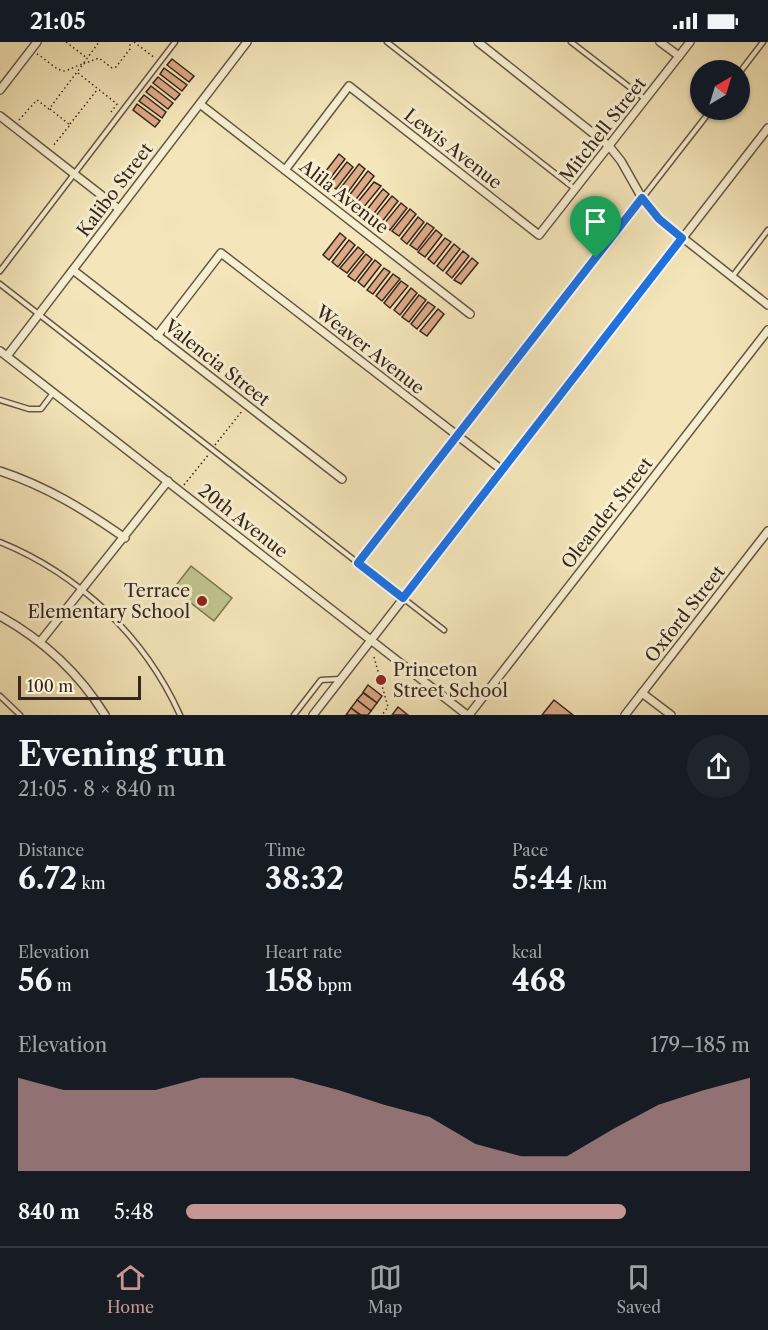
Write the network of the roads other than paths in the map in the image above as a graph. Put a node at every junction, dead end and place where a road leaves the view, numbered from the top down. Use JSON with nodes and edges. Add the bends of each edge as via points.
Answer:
{"nodes":[{"id":1,"x":36,"y":42,"type":"edge"},
{"id":2,"x":175,"y":42,"type":"edge"},
{"id":3,"x":248,"y":42,"type":"edge"},
{"id":4,"x":387,"y":42,"type":"edge"},
{"id":5,"x":478,"y":42,"type":"edge"},
{"id":6,"x":571,"y":42,"type":"edge"},
{"id":7,"x":660,"y":42,"type":"edge"},
{"id":8,"x":690,"y":42,"type":"edge"},
{"id":9,"x":763,"y":42,"type":"edge"},
{"id":10,"x":679,"y":56,"type":"junction"},
{"id":11,"x":749,"y":60,"type":"edge"},
{"id":12,"x":0,"y":90,"type":"edge"},
{"id":13,"x":645,"y":99,"type":"junction"},
{"id":14,"x":200,"y":104,"type":"junction"},
{"id":15,"x":0,"y":116,"type":"edge"},
{"id":16,"x":703,"y":120,"type":"edge"},
{"id":17,"x":768,"y":128,"type":"edge"},
{"id":18,"x":609,"y":146,"type":"junction"},
{"id":19,"x":285,"y":170,"type":"junction"},
{"id":20,"x":74,"y":174,"type":"junction"},
{"id":21,"x":576,"y":189,"type":"junction"},
{"id":22,"x":642,"y":198,"type":"junction"},
{"id":23,"x":119,"y":209,"type":"junction"},
{"id":24,"x":768,"y":230,"type":"edge"},
{"id":25,"x":539,"y":235,"type":"joint"},
{"id":26,"x":682,"y":238,"type":"junction"},
{"id":27,"x":73,"y":270,"type":"junction"},
{"id":28,"x":0,"y":272,"type":"edge"},
{"id":29,"x":732,"y":277,"type":"junction"},
{"id":30,"x":0,"y":284,"type":"edge"},
{"id":31,"x":768,"y":305,"type":"edge"},
{"id":32,"x":470,"y":314,"type":"dead end"},
{"id":33,"x":39,"y":315,"type":"junction"},
{"id":34,"x":768,"y":330,"type":"edge"},
{"id":35,"x":157,"y":336,"type":"junction"},
{"id":36,"x":0,"y":351,"type":"edge"},
{"id":37,"x":7,"y":356,"type":"junction"},
{"id":38,"x":53,"y":393,"type":"junction"},
{"id":39,"x":0,"y":400,"type":"edge"},
{"id":40,"x":457,"y":436,"type":"junction"},
{"id":41,"x":502,"y":470,"type":"junction"},
{"id":42,"x":0,"y":471,"type":"edge"},
{"id":43,"x":342,"y":479,"type":"dead end"},
{"id":44,"x":168,"y":481,"type":"junction"},
{"id":45,"x":768,"y":531,"type":"edge"},
{"id":46,"x":125,"y":538,"type":"junction"},
{"id":47,"x":0,"y":542,"type":"edge"},
{"id":48,"x":358,"y":563,"type":"junction"},
{"id":49,"x":83,"y":589,"type":"junction"},
{"id":50,"x":403,"y":598,"type":"junction"},
{"id":51,"x":0,"y":616,"type":"edge"},
{"id":52,"x":444,"y":630,"type":"dead end"},
{"id":53,"x":372,"y":640,"type":"junction"},
{"id":54,"x":40,"y":642,"type":"junction"},
{"id":55,"x":341,"y":679,"type":"junction"},
{"id":56,"x":642,"y":693,"type":"junction"},
{"id":57,"x":0,"y":696,"type":"edge"},
{"id":58,"x":20,"y":715,"type":"edge"},
{"id":59,"x":105,"y":715,"type":"edge"},
{"id":60,"x":180,"y":715,"type":"edge"},
{"id":61,"x":294,"y":715,"type":"edge"},
{"id":62,"x":313,"y":715,"type":"edge"},
{"id":63,"x":468,"y":715,"type":"edge"},
{"id":64,"x":625,"y":715,"type":"edge"},
{"id":65,"x":671,"y":715,"type":"edge"}],
"edges":[{"from":1,"to":12,"type":"street"},
{"from":2,"to":20,"type":"lane"},
{"from":3,"to":14,"type":"street","name":"Kalibo Street"},
{"from":4,"to":21,"type":"lane"},
{"from":5,"to":18,"type":"street"},
{"from":6,"to":13,"type":"lane"},
{"from":7,"to":10,"type":"street"},
{"from":8,"to":10,"type":"street","name":"Mitchell Street"},
{"from":9,"to":11,"type":"lane"},
{"from":10,"to":13,"type":"street","name":"Mitchell Street"},
{"from":13,"to":18,"type":"street","name":"Mitchell Street"},
{"from":14,"to":19,"type":"street","name":"Alila Avenue"},
{"from":14,"to":23,"type":"street","name":"Kalibo Street"},
{"from":15,"to":20,"type":"street"},
{"from":16,"to":22,"type":"lane"},
{"from":17,"to":26,"type":"street"},
{"from":18,"to":21,"type":"street","name":"Mitchell Street"},
{"from":18,"to":22,"type":"street"},
{"from":19,"to":25,"type":"street","name":"Lewis Avenue","via":[[349,86]]},
{"from":19,"to":32,"type":"street","name":"Alila Avenue"},
{"from":20,"to":23,"type":"street"},
{"from":20,"to":28,"type":"lane"},
{"from":21,"to":25,"type":"street","name":"Mitchell Street"},
{"from":22,"to":26,"type":"street"},
{"from":22,"to":40,"type":"lane"},
{"from":23,"to":27,"type":"street","name":"Kalibo Street"},
{"from":24,"to":29,"type":"lane"},
{"from":26,"to":29,"type":"street"},
{"from":26,"to":41,"type":"street"},
{"from":27,"to":33,"type":"street","name":"Kalibo Street"},
{"from":27,"to":35,"type":"street","name":"Valencia Street"},
{"from":29,"to":31,"type":"street"},
{"from":30,"to":33,"type":"lane"},
{"from":33,"to":37,"type":"street","name":"Kalibo Street"},
{"from":33,"to":48,"type":"lane"},
{"from":34,"to":63,"type":"street","name":"Oleander Street"},
{"from":35,"to":40,"type":"street","name":"Weaver Avenue","via":[[221,253]]},
{"from":35,"to":43,"type":"street","name":"Valencia Street"},
{"from":36,"to":37,"type":"street","name":"20th Avenue"},
{"from":37,"to":38,"type":"street","name":"20th Avenue"},
{"from":38,"to":39,"type":"lane","via":[[41,409]]},
{"from":38,"to":44,"type":"street","name":"20th Avenue"},
{"from":40,"to":41,"type":"street","name":"Weaver Avenue"},
{"from":40,"to":48,"type":"lane"},
{"from":41,"to":50,"type":"street"},
{"from":42,"to":46,"type":"street","via":[[61,495]]},
{"from":44,"to":46,"type":"street"},
{"from":44,"to":53,"type":"street","name":"20th Avenue"},
{"from":45,"to":56,"type":"street","name":"Oxford Street"},
{"from":46,"to":49,"type":"street"},
{"from":47,"to":49,"type":"lane","via":[[54,569]]},
{"from":48,"to":50,"type":"lane"},
{"from":49,"to":54,"type":"street"},
{"from":49,"to":60,"type":"lane","via":[[137,646]]},
{"from":50,"to":52,"type":"lane"},
{"from":50,"to":53,"type":"street"},
{"from":51,"to":54,"type":"street"},
{"from":53,"to":55,"type":"street"},
{"from":53,"to":63,"type":"street","name":"20th Avenue"},
{"from":54,"to":59,"type":"street","via":[[74,672]]},
{"from":55,"to":61,"type":"lane","via":[[321,680]]},
{"from":55,"to":62,"type":"street"},
{"from":56,"to":64,"type":"street","name":"Oxford Street"},
{"from":56,"to":65,"type":"street"},
{"from":57,"to":58,"type":"lane"}]}
